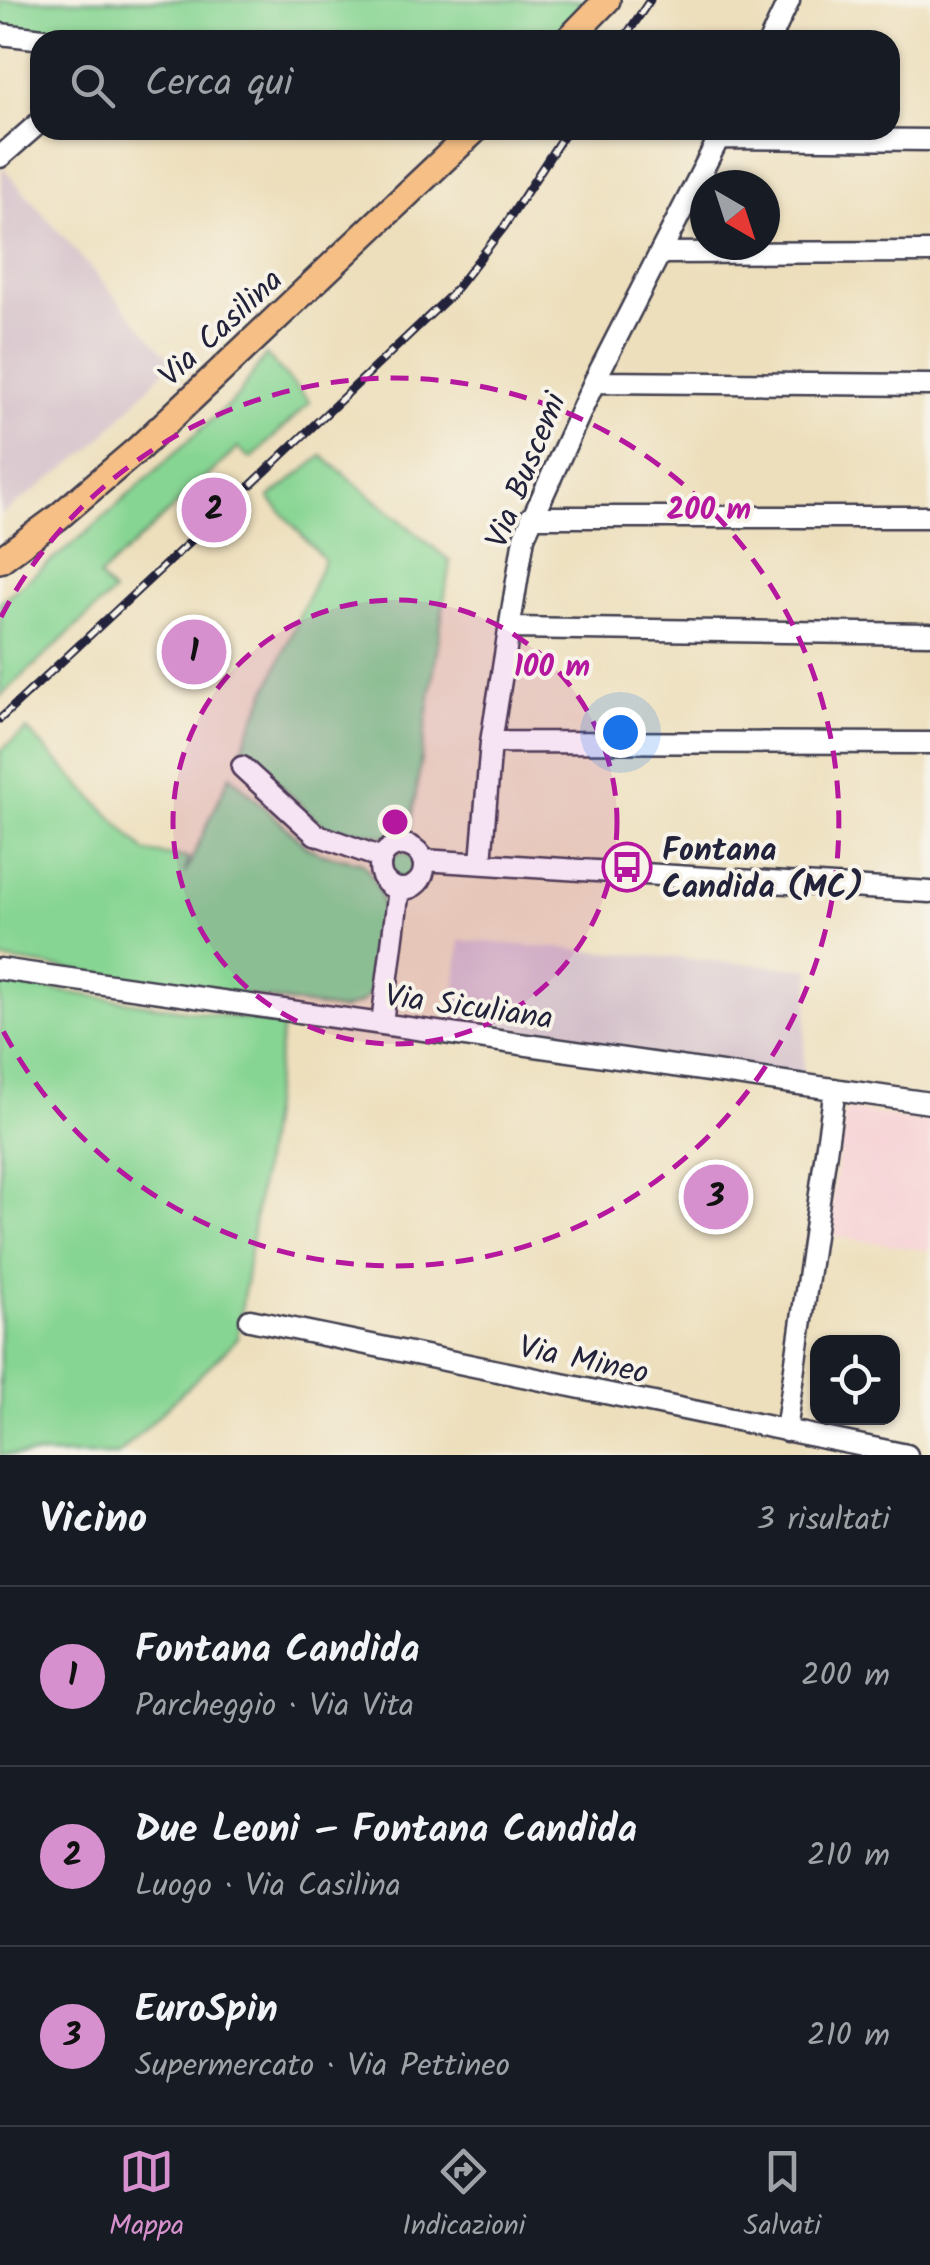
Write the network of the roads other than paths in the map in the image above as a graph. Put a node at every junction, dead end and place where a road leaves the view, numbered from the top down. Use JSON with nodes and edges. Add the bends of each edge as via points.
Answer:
{"nodes":[{"id":1,"x":607,"y":0,"type":"edge"},
{"id":2,"x":790,"y":0,"type":"edge"},
{"id":3,"x":578,"y":30,"type":"edge"},
{"id":4,"x":775,"y":30,"type":"edge"},
{"id":5,"x":0,"y":34,"type":"edge"},
{"id":6,"x":30,"y":37,"type":"edge"},
{"id":7,"x":30,"y":130,"type":"edge"},
{"id":8,"x":900,"y":139,"type":"edge"},
{"id":9,"x":464,"y":140,"type":"edge"},
{"id":10,"x":718,"y":140,"type":"edge"},
{"id":11,"x":930,"y":140,"type":"edge"},
{"id":12,"x":0,"y":156,"type":"edge"},
{"id":13,"x":662,"y":252,"type":"junction"},
{"id":14,"x":930,"y":252,"type":"edge"},
{"id":15,"x":595,"y":382,"type":"junction"},
{"id":16,"x":930,"y":385,"type":"edge"},
{"id":17,"x":531,"y":517,"type":"junction"},
{"id":18,"x":930,"y":518,"type":"edge"},
{"id":19,"x":0,"y":560,"type":"edge"},
{"id":20,"x":509,"y":628,"type":"junction"},
{"id":21,"x":930,"y":634,"type":"edge"},
{"id":22,"x":491,"y":742,"type":"junction"},
{"id":23,"x":930,"y":743,"type":"edge"},
{"id":24,"x":242,"y":767,"type":"dead end"},
{"id":25,"x":382,"y":858,"type":"junction"},
{"id":26,"x":423,"y":860,"type":"junction"},
{"id":27,"x":481,"y":862,"type":"junction"},
{"id":28,"x":400,"y":888,"type":"junction"},
{"id":29,"x":930,"y":892,"type":"edge"},
{"id":30,"x":0,"y":969,"type":"edge"},
{"id":31,"x":382,"y":1022,"type":"junction"},
{"id":32,"x":836,"y":1089,"type":"junction"},
{"id":33,"x":930,"y":1103,"type":"edge"},
{"id":34,"x":250,"y":1320,"type":"dead end"},
{"id":35,"x":786,"y":1431,"type":"junction"},
{"id":36,"x":906,"y":1455,"type":"edge"}],
"edges":[{"from":1,"to":3,"type":"main road"},
{"from":2,"to":4,"type":"street"},
{"from":5,"to":6,"type":"street"},
{"from":7,"to":12,"type":"street"},
{"from":8,"to":11,"type":"street"},
{"from":9,"to":19,"type":"main road","name":"Via Casilina","via":[[138,449]]},
{"from":10,"to":13,"type":"street","name":"Via Buscemi"},
{"from":13,"to":14,"type":"street"},
{"from":13,"to":15,"type":"street","name":"Via Buscemi"},
{"from":15,"to":16,"type":"street"},
{"from":15,"to":17,"type":"street","name":"Via Buscemi"},
{"from":17,"to":18,"type":"street"},
{"from":17,"to":20,"type":"street","name":"Via Buscemi"},
{"from":20,"to":21,"type":"street"},
{"from":20,"to":22,"type":"street","name":"Via Buscemi"},
{"from":22,"to":23,"type":"street"},
{"from":22,"to":27,"type":"street","name":"Via Buscemi"},
{"from":24,"to":25,"type":"street","via":[[315,834]]},
{"from":25,"to":26,"type":"street","via":[[406,845]]},
{"from":25,"to":28,"type":"street","via":[[384,879]]},
{"from":26,"to":27,"type":"street"},
{"from":26,"to":28,"type":"street","via":[[418,882]]},
{"from":27,"to":29,"type":"street"},
{"from":28,"to":31,"type":"street"},
{"from":30,"to":31,"type":"street","name":"Via Siculiana"},
{"from":31,"to":32,"type":"street","name":"Via Siculiana"},
{"from":32,"to":33,"type":"street","name":"Via Siculiana"},
{"from":32,"to":35,"type":"street"},
{"from":34,"to":35,"type":"street","name":"Via Mineo"},
{"from":35,"to":36,"type":"street","name":"Via Mineo"}]}
